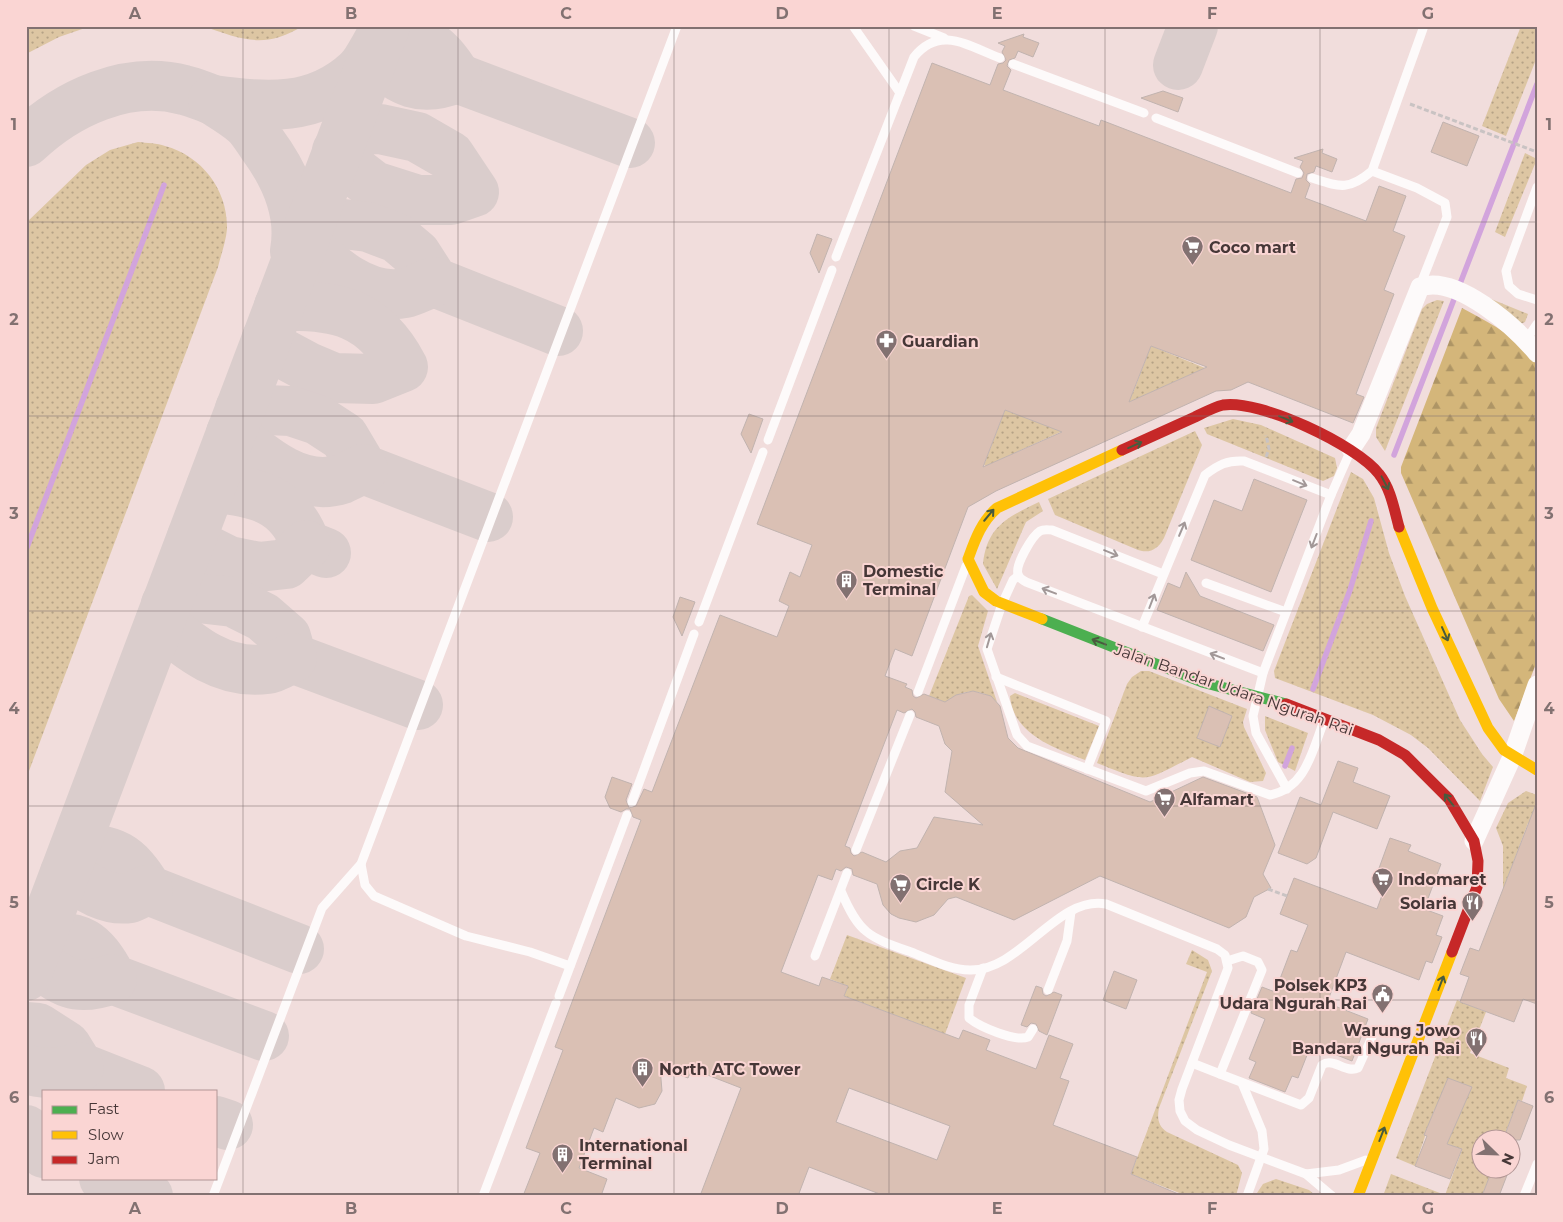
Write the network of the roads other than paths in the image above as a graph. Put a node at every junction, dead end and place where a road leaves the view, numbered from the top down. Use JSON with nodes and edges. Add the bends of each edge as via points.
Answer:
{"nodes":[{"id":1,"x":677,"y":26,"type":"edge"},
{"id":2,"x":852,"y":26,"type":"edge"},
{"id":3,"x":914,"y":26,"type":"edge"},
{"id":4,"x":1424,"y":26,"type":"edge"},
{"id":5,"x":947,"y":39,"type":"junction"},
{"id":6,"x":1000,"y":58,"type":"dead end"},
{"id":7,"x":1013,"y":64,"type":"dead end"},
{"id":8,"x":900,"y":93,"type":"junction"},
{"id":9,"x":1144,"y":113,"type":"dead end"},
{"id":10,"x":1156,"y":118,"type":"dead end"},
{"id":11,"x":1372,"y":171,"type":"junction"},
{"id":12,"x":1298,"y":173,"type":"dead end"},
{"id":13,"x":1312,"y":178,"type":"dead end"},
{"id":14,"x":1537,"y":187,"type":"edge"},
{"id":15,"x":836,"y":257,"type":"dead end"},
{"id":16,"x":832,"y":270,"type":"dead end"},
{"id":17,"x":1420,"y":287,"type":"junction"},
{"id":18,"x":1537,"y":300,"type":"edge"},
{"id":19,"x":1537,"y":324,"type":"edge"},
{"id":20,"x":1531,"y":347,"type":"edge"},
{"id":21,"x":768,"y":440,"type":"dead end"},
{"id":22,"x":1351,"y":450,"type":"junction"},
{"id":23,"x":763,"y":452,"type":"dead end"},
{"id":24,"x":1331,"y":495,"type":"junction"},
{"id":25,"x":968,"y":559,"type":"junction"},
{"id":26,"x":1163,"y":574,"type":"junction"},
{"id":27,"x":1018,"y":576,"type":"junction"},
{"id":28,"x":1206,"y":583,"type":"dead end"},
{"id":29,"x":1002,"y":604,"type":"junction"},
{"id":30,"x":1286,"y":612,"type":"junction"},
{"id":31,"x":699,"y":622,"type":"dead end"},
{"id":32,"x":1142,"y":627,"type":"junction"},
{"id":33,"x":694,"y":634,"type":"dead end"},
{"id":34,"x":1263,"y":673,"type":"junction"},
{"id":35,"x":996,"y":677,"type":"junction"},
{"id":36,"x":1537,"y":686,"type":"edge"},
{"id":37,"x":918,"y":692,"type":"dead end"},
{"id":38,"x":1257,"y":694,"type":"junction"},
{"id":39,"x":1533,"y":711,"type":"edge"},
{"id":40,"x":910,"y":715,"type":"dead end"},
{"id":41,"x":1325,"y":718,"type":"junction"},
{"id":42,"x":1512,"y":757,"type":"junction"},
{"id":43,"x":1088,"y":769,"type":"junction"},
{"id":44,"x":1537,"y":770,"type":"edge"},
{"id":45,"x":1287,"y":789,"type":"junction"},
{"id":46,"x":632,"y":802,"type":"dead end"},
{"id":47,"x":627,"y":815,"type":"dead end"},
{"id":48,"x":1474,"y":841,"type":"junction"},
{"id":49,"x":856,"y":850,"type":"dead end"},
{"id":50,"x":362,"y":864,"type":"junction"},
{"id":51,"x":847,"y":873,"type":"dead end"},
{"id":52,"x":841,"y":891,"type":"junction"},
{"id":53,"x":1071,"y":912,"type":"junction"},
{"id":54,"x":816,"y":956,"type":"dead end"},
{"id":55,"x":1227,"y":961,"type":"junction"},
{"id":56,"x":570,"y":966,"type":"junction"},
{"id":57,"x":983,"y":968,"type":"junction"},
{"id":58,"x":1048,"y":990,"type":"dead end"},
{"id":59,"x":1033,"y":1029,"type":"dead end"},
{"id":60,"x":1372,"y":1037,"type":"dead end"},
{"id":61,"x":1192,"y":1063,"type":"junction"},
{"id":62,"x":1220,"y":1074,"type":"junction"},
{"id":63,"x":1242,"y":1083,"type":"junction"},
{"id":64,"x":1262,"y":1158,"type":"junction"},
{"id":65,"x":1373,"y":1158,"type":"junction"},
{"id":66,"x":1537,"y":1164,"type":"edge"},
{"id":67,"x":1306,"y":1174,"type":"junction"},
{"id":68,"x":213,"y":1196,"type":"edge"},
{"id":69,"x":483,"y":1196,"type":"edge"},
{"id":70,"x":1247,"y":1196,"type":"edge"},
{"id":71,"x":1332,"y":1196,"type":"edge"},
{"id":72,"x":1358,"y":1196,"type":"edge"},
{"id":73,"x":1524,"y":1196,"type":"edge"}],
"edges":[{"from":1,"to":50,"type":"lane"},
{"from":2,"to":8,"type":"lane"},
{"from":3,"to":5,"type":"lane"},
{"from":4,"to":11,"type":"lane"},
{"from":5,"to":6,"type":"lane"},
{"from":5,"to":8,"type":"lane","via":[[924,45],[914,57]]},
{"from":7,"to":9,"type":"lane"},
{"from":8,"to":15,"type":"lane"},
{"from":10,"to":12,"type":"lane"},
{"from":11,"to":13,"type":"lane","via":[[1348,186]]},
{"from":11,"to":17,"type":"lane","via":[[1418,188],[1445,203],[1447,217]]},
{"from":14,"to":18,"type":"lane","via":[[1506,270],[1509,286],[1518,294]]},
{"from":16,"to":21,"type":"lane"},
{"from":17,"to":20,"type":"street","via":[[1436,284],[1471,298],[1502,318]]},
{"from":17,"to":22,"type":"street","via":[[1361,434]]},
{"from":19,"to":20,"type":"lane"},
{"from":22,"to":24,"type":"lane"},
{"from":25,"to":22,"type":"street","one_way":true,"via":[[983,522],[994,508],[1222,406],[1244,405],[1266,411]]},
{"from":22,"to":42,"type":"street","one_way":true,"via":[[1373,465],[1389,490],[1403,539],[1482,718],[1496,743]]},
{"from":23,"to":31,"type":"lane"},
{"from":26,"to":24,"type":"lane","one_way":true,"via":[[1205,475],[1218,464],[1244,461]]},
{"from":24,"to":30,"type":"lane","one_way":true},
{"from":25,"to":29,"type":"street","name":"Jalan Bandar Udara Ngurah Rai","via":[[984,592]]},
{"from":25,"to":37,"type":"lane"},
{"from":27,"to":26,"type":"lane","one_way":true,"via":[[1018,565],[1033,538],[1044,530],[1052,530]]},
{"from":32,"to":26,"type":"lane","one_way":true},
{"from":27,"to":29,"type":"lane","via":[[1010,584]]},
{"from":32,"to":27,"type":"lane","one_way":true,"via":[[1026,582]]},
{"from":28,"to":30,"type":"lane"},
{"from":35,"to":29,"type":"lane","one_way":true,"via":[[987,649]]},
{"from":38,"to":29,"type":"street","name":"Jalan Bandar Udara Ngurah Rai","one_way":true,"via":[[1202,682]]},
{"from":30,"to":34,"type":"lane"},
{"from":34,"to":32,"type":"lane","one_way":true},
{"from":33,"to":46,"type":"lane"},
{"from":34,"to":38,"type":"lane"},
{"from":35,"to":43,"type":"lane","via":[[1020,741]]},
{"from":35,"to":43,"type":"lane","via":[[1106,721]]},
{"from":36,"to":39,"type":"street"},
{"from":38,"to":41,"type":"street","name":"Jalan Bandar Udara Ngurah Rai"},
{"from":38,"to":45,"type":"lane","via":[[1253,716],[1256,733]]},
{"from":39,"to":42,"type":"street"},
{"from":40,"to":49,"type":"lane"},
{"from":41,"to":45,"type":"lane","via":[[1301,776]]},
{"from":48,"to":41,"type":"street","name":"Jalan Bandar Udara Ngurah Rai","one_way":true,"via":[[1448,799],[1405,755],[1379,740]]},
{"from":42,"to":44,"type":"street"},
{"from":42,"to":48,"type":"street"},
{"from":43,"to":45,"type":"lane","via":[[1146,791],[1198,771],[1210,772],[1270,795]]},
{"from":47,"to":56,"type":"lane"},
{"from":65,"to":48,"type":"street","one_way":true,"via":[[1477,887],[1478,862]]},
{"from":50,"to":56,"type":"lane","via":[[365,884],[374,896],[466,936]]},
{"from":50,"to":68,"type":"lane","via":[[322,908]]},
{"from":51,"to":52,"type":"lane"},
{"from":52,"to":54,"type":"lane"},
{"from":52,"to":57,"type":"lane","via":[[854,919],[864,932],[878,940],[956,968]]},
{"from":53,"to":55,"type":"lane","via":[[1089,903],[1106,904],[1205,942],[1217,949]]},
{"from":53,"to":57,"type":"lane","via":[[1008,957]]},
{"from":53,"to":58,"type":"lane","via":[[1067,941]]},
{"from":55,"to":61,"type":"lane","via":[[1224,981]]},
{"from":55,"to":62,"type":"lane","via":[[1243,956],[1258,962],[1262,970]]},
{"from":56,"to":69,"type":"lane"},
{"from":57,"to":59,"type":"lane","via":[[969,1005],[969,1018],[1016,1038],[1028,1037]]},
{"from":60,"to":63,"type":"lane","via":[[1358,1068],[1349,1069],[1332,1062],[1322,1066],[1309,1098],[1301,1105]]},
{"from":61,"to":62,"type":"lane"},
{"from":61,"to":64,"type":"lane","via":[[1179,1100],[1185,1121],[1197,1130]]},
{"from":62,"to":63,"type":"lane"},
{"from":63,"to":64,"type":"lane","via":[[1262,1131]]},
{"from":64,"to":67,"type":"lane"},
{"from":64,"to":70,"type":"lane"},
{"from":65,"to":67,"type":"lane","via":[[1339,1170]]},
{"from":65,"to":72,"type":"street"},
{"from":66,"to":73,"type":"lane"},
{"from":67,"to":71,"type":"lane"}]}
